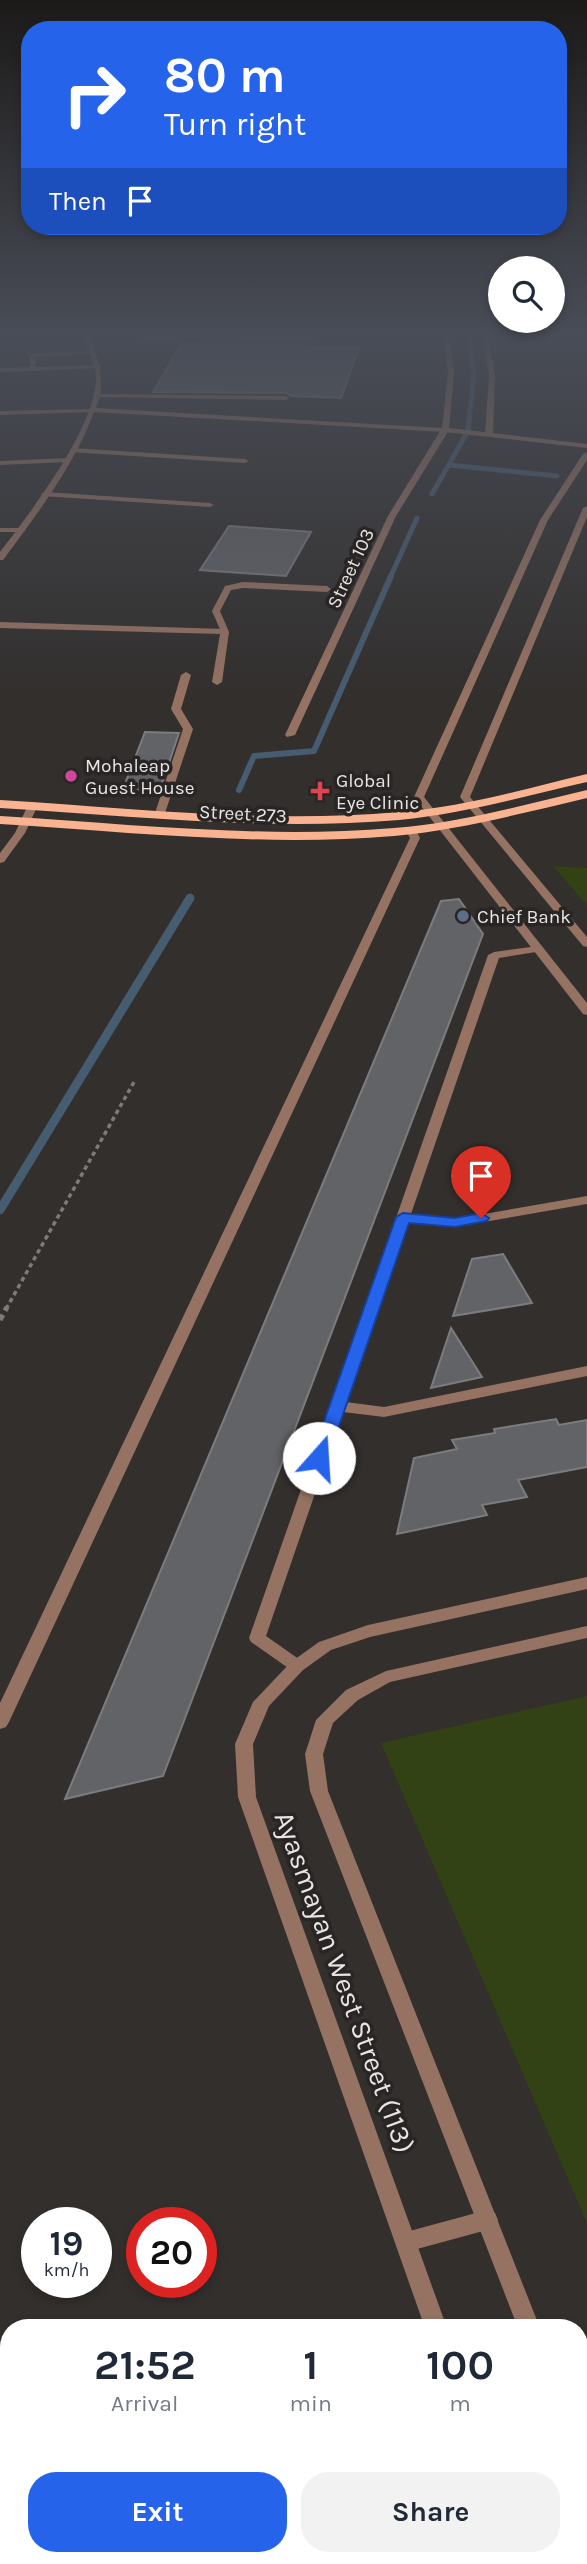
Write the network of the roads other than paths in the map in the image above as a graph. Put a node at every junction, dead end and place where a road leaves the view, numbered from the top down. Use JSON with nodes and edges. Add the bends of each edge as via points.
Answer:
{"nodes":[{"id":1,"x":69,"y":456,"type":"edge"},
{"id":2,"x":161,"y":456,"type":"edge"},
{"id":3,"x":429,"y":456,"type":"edge"},
{"id":4,"x":586,"y":456,"type":"edge"},
{"id":5,"x":67,"y":460,"type":"junction"},
{"id":6,"x":245,"y":461,"type":"dead end"},
{"id":7,"x":0,"y":463,"type":"edge"},
{"id":8,"x":45,"y":495,"type":"junction"},
{"id":9,"x":209,"y":505,"type":"dead end"},
{"id":10,"x":587,"y":508,"type":"edge"},
{"id":11,"x":0,"y":530,"type":"edge"},
{"id":12,"x":22,"y":530,"type":"junction"},
{"id":13,"x":0,"y":558,"type":"edge"},
{"id":14,"x":327,"y":589,"type":"dead end"},
{"id":15,"x":0,"y":625,"type":"edge"},
{"id":16,"x":225,"y":632,"type":"junction"},
{"id":17,"x":186,"y":675,"type":"dead end"},
{"id":18,"x":217,"y":682,"type":"dead end"},
{"id":19,"x":290,"y":735,"type":"dead end"},
{"id":20,"x":587,"y":778,"type":"edge"},
{"id":21,"x":587,"y":794,"type":"edge"},
{"id":22,"x":0,"y":804,"type":"edge"},
{"id":23,"x":471,"y":804,"type":"junction"},
{"id":24,"x":33,"y":805,"type":"junction"},
{"id":25,"x":430,"y":812,"type":"junction"},
{"id":26,"x":160,"y":813,"type":"junction"},
{"id":27,"x":403,"y":816,"type":"junction"},
{"id":28,"x":483,"y":818,"type":"junction"},
{"id":29,"x":0,"y":820,"type":"edge"},
{"id":30,"x":25,"y":821,"type":"junction"},
{"id":31,"x":441,"y":826,"type":"junction"},
{"id":32,"x":411,"y":830,"type":"junction"},
{"id":33,"x":0,"y":860,"type":"edge"},
{"id":34,"x":587,"y":944,"type":"edge"},
{"id":35,"x":538,"y":949,"type":"junction"},
{"id":36,"x":587,"y":1011,"type":"edge"},
{"id":37,"x":587,"y":1200,"type":"edge"},
{"id":38,"x":403,"y":1217,"type":"junction"},
{"id":39,"x":587,"y":1371,"type":"edge"},
{"id":40,"x":337,"y":1406,"type":"junction"},
{"id":41,"x":587,"y":1583,"type":"edge"},
{"id":42,"x":587,"y":1632,"type":"edge"},
{"id":43,"x":297,"y":1666,"type":"junction"},
{"id":44,"x":0,"y":1722,"type":"edge"},
{"id":45,"x":487,"y":2220,"type":"junction"},
{"id":46,"x":406,"y":2242,"type":"junction"},
{"id":47,"x":433,"y":2319,"type":"edge"},
{"id":48,"x":526,"y":2319,"type":"edge"}],
"edges":[{"from":1,"to":5,"type":"street"},
{"from":2,"to":6,"type":"street"},
{"from":3,"to":19,"type":"street","name":"Street 103","via":[[391,516]]},
{"from":4,"to":25,"type":"street","via":[[544,520],[419,797]]},
{"from":5,"to":7,"type":"street"},
{"from":5,"to":8,"type":"street"},
{"from":8,"to":9,"type":"street"},
{"from":8,"to":12,"type":"street"},
{"from":10,"to":23,"type":"street","via":[[465,797]]},
{"from":11,"to":12,"type":"street"},
{"from":12,"to":13,"type":"street"},
{"from":14,"to":16,"type":"street","via":[[228,588],[216,611]]},
{"from":15,"to":16,"type":"street"},
{"from":16,"to":18,"type":"street"},
{"from":17,"to":26,"type":"street","via":[[176,709],[188,729]]},
{"from":20,"to":23,"type":"main road","name":"Street 273"},
{"from":21,"to":28,"type":"main road","name":"Street 273"},
{"from":22,"to":24,"type":"main road","name":"Street 273"},
{"from":23,"to":25,"type":"main road","name":"Street 273"},
{"from":23,"to":28,"type":"street"},
{"from":24,"to":26,"type":"main road","name":"Street 273"},
{"from":24,"to":30,"type":"street"},
{"from":25,"to":27,"type":"main road","name":"Street 273"},
{"from":25,"to":31,"type":"street"},
{"from":26,"to":27,"type":"main road","name":"Street 273","via":[[301,820]]},
{"from":27,"to":32,"type":"main road"},
{"from":28,"to":31,"type":"main road","name":"Street 273"},
{"from":28,"to":34,"type":"street"},
{"from":29,"to":30,"type":"main road","name":"Street 273"},
{"from":30,"to":32,"type":"main road","name":"Street 273","via":[[298,835]]},
{"from":30,"to":33,"type":"street"},
{"from":31,"to":32,"type":"main road","name":"Street 273"},
{"from":31,"to":35,"type":"street"},
{"from":32,"to":44,"type":"street","via":[[415,838]]},
{"from":35,"to":36,"type":"street"},
{"from":35,"to":38,"type":"street","via":[[494,955]]},
{"from":37,"to":38,"type":"street","via":[[455,1223]]},
{"from":38,"to":40,"type":"street"},
{"from":39,"to":40,"type":"street","via":[[384,1412]]},
{"from":40,"to":43,"type":"street","via":[[257,1637]]},
{"from":41,"to":43,"type":"street","name":"Ayasmayan West Street (113)","via":[[368,1631],[325,1646]]},
{"from":42,"to":45,"type":"street","name":"Ayasmayan West Street (113)","via":[[386,1677],[352,1695],[325,1720],[314,1754],[319,1791]]},
{"from":43,"to":46,"type":"street","name":"Ayasmayan West Street (113)","via":[[262,1702],[244,1744],[247,1797]]},
{"from":45,"to":46,"type":"street"},
{"from":45,"to":48,"type":"street","name":"Ayasmayan West Street (113)"},
{"from":46,"to":47,"type":"street","name":"Ayasmayan West Street (113)"}]}
